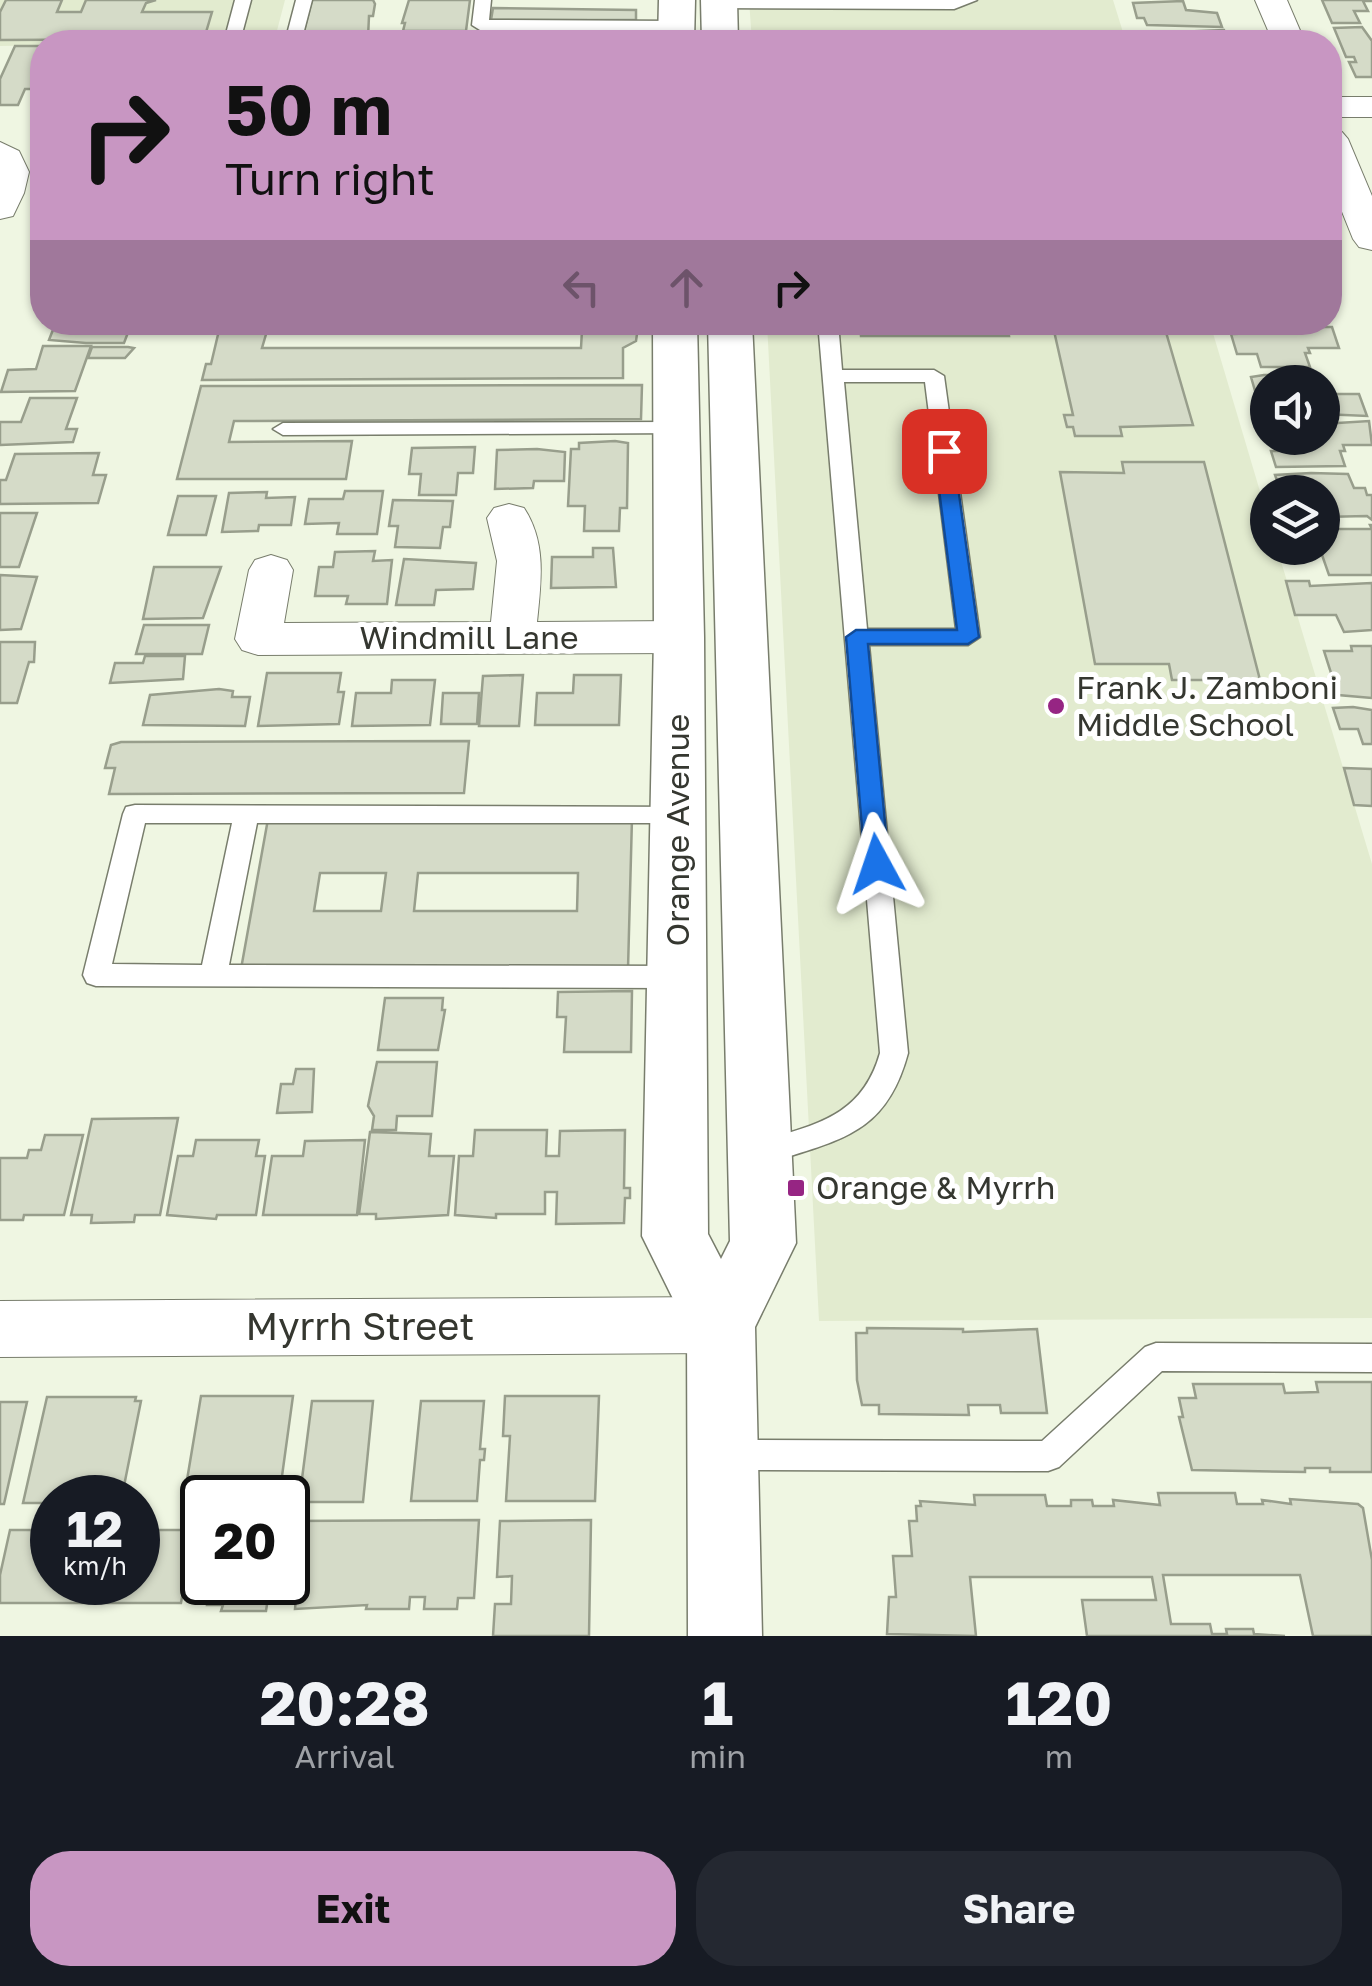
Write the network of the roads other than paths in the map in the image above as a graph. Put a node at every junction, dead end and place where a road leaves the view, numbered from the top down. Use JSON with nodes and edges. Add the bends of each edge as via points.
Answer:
{"nodes":[{"id":1,"x":244,"y":0,"type":"edge"},
{"id":2,"x":304,"y":0,"type":"edge"},
{"id":3,"x":483,"y":0,"type":"edge"},
{"id":4,"x":1271,"y":0,"type":"edge"},
{"id":5,"x":959,"y":1,"type":"edge"},
{"id":6,"x":719,"y":2,"type":"edge"},
{"id":7,"x":767,"y":2,"type":"edge"},
{"id":8,"x":676,"y":23,"type":"edge"},
{"id":9,"x":235,"y":30,"type":"dead end"},
{"id":10,"x":296,"y":30,"type":"edge"},
{"id":11,"x":720,"y":30,"type":"edge"},
{"id":12,"x":1284,"y":30,"type":"edge"},
{"id":13,"x":1342,"y":107,"type":"edge"},
{"id":14,"x":1372,"y":107,"type":"edge"},
{"id":15,"x":4,"y":156,"type":"edge"},
{"id":16,"x":1342,"y":168,"type":"edge"},
{"id":17,"x":0,"y":208,"type":"edge"},
{"id":18,"x":1372,"y":239,"type":"edge"},
{"id":19,"x":675,"y":335,"type":"edge"},
{"id":20,"x":730,"y":335,"type":"edge"},
{"id":21,"x":829,"y":335,"type":"edge"},
{"id":22,"x":832,"y":376,"type":"junction"},
{"id":23,"x":283,"y":428,"type":"dead end"},
{"id":24,"x":677,"y":428,"type":"junction"},
{"id":25,"x":509,"y":518,"type":"dead end"},
{"id":26,"x":270,"y":570,"type":"dead end"},
{"id":27,"x":680,"y":637,"type":"junction"},
{"id":28,"x":856,"y":637,"type":"junction"},
{"id":29,"x":513,"y":638,"type":"junction"},
{"id":30,"x":246,"y":814,"type":"junction"},
{"id":31,"x":679,"y":814,"type":"junction"},
{"id":32,"x":213,"y":976,"type":"junction"},
{"id":33,"x":677,"y":977,"type":"junction"},
{"id":34,"x":760,"y":1154,"type":"junction"},
{"id":35,"x":720,"y":1326,"type":"junction"},
{"id":36,"x":0,"y":1329,"type":"edge"},
{"id":37,"x":1372,"y":1358,"type":"edge"},
{"id":38,"x":723,"y":1456,"type":"junction"},
{"id":39,"x":726,"y":1636,"type":"edge"}],
"edges":[{"from":1,"to":9,"type":"lane"},
{"from":2,"to":10,"type":"lane"},
{"from":3,"to":8,"type":"lane","via":[[480,25]]},
{"from":4,"to":12,"type":"street"},
{"from":5,"to":7,"type":"lane"},
{"from":6,"to":7,"type":"lane"},
{"from":6,"to":11,"type":"street"},
{"from":13,"to":14,"type":"street"},
{"from":15,"to":17,"type":"street","via":[[13,173]]},
{"from":16,"to":18,"type":"street"},
{"from":19,"to":24,"type":"street","name":"Orange Avenue"},
{"from":20,"to":34,"type":"street","name":"Orange Avenue"},
{"from":21,"to":22,"type":"lane"},
{"from":22,"to":28,"type":"lane"},
{"from":22,"to":28,"type":"lane","via":[[934,376],[968,637]]},
{"from":23,"to":24,"type":"lane"},
{"from":24,"to":27,"type":"street","name":"Orange Avenue"},
{"from":25,"to":29,"type":"street","via":[[518,547]]},
{"from":26,"to":29,"type":"street","name":"Windmill Lane","via":[[258,639]]},
{"from":27,"to":29,"type":"street","name":"Windmill Lane"},
{"from":27,"to":31,"type":"street","name":"Orange Avenue"},
{"from":28,"to":34,"type":"lane","via":[[894,1052],[889,1080],[876,1103],[854,1120]]},
{"from":30,"to":31,"type":"lane"},
{"from":30,"to":32,"type":"lane"},
{"from":30,"to":32,"type":"lane","via":[[135,814],[96,975]]},
{"from":31,"to":33,"type":"street","name":"Orange Avenue"},
{"from":32,"to":33,"type":"lane"},
{"from":33,"to":35,"type":"street","name":"Orange Avenue","via":[[675,1236]]},
{"from":34,"to":35,"type":"street","name":"Orange Avenue","via":[[763,1243]]},
{"from":35,"to":36,"type":"street","name":"Myrrh Street"},
{"from":35,"to":38,"type":"street","name":"Orange Avenue"},
{"from":37,"to":38,"type":"lane","via":[[1156,1357],[1048,1456]]},
{"from":38,"to":39,"type":"street","name":"Orange Avenue"}]}
